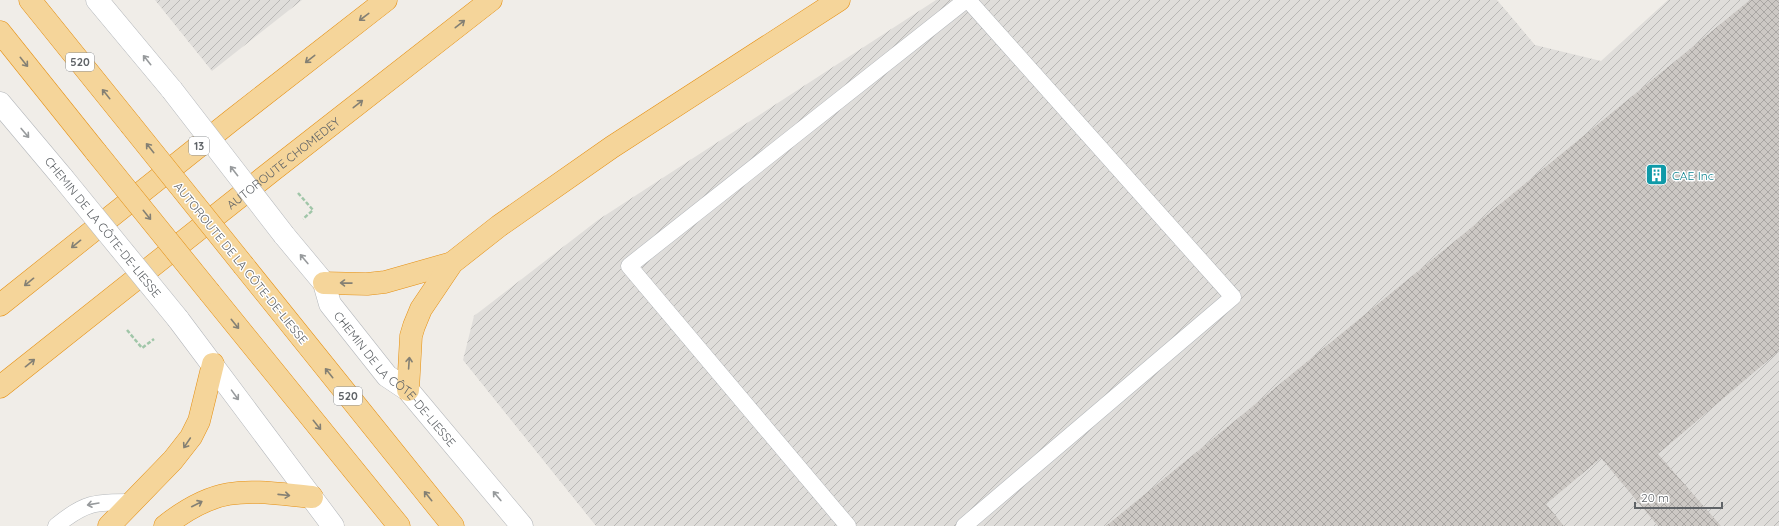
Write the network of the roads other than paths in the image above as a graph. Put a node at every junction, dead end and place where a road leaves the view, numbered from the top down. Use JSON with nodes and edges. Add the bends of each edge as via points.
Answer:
{"nodes":[{"id":1,"x":30,"y":0,"type":"edge"},
{"id":2,"x":97,"y":0,"type":"edge"},
{"id":3,"x":386,"y":0,"type":"edge"},
{"id":4,"x":491,"y":0,"type":"edge"},
{"id":5,"x":839,"y":0,"type":"edge"},
{"id":6,"x":967,"y":0,"type":"edge"},
{"id":7,"x":0,"y":32,"type":"edge"},
{"id":8,"x":0,"y":103,"type":"edge"},
{"id":9,"x":452,"y":262,"type":"junction"},
{"id":10,"x":324,"y":283,"type":"junction"},
{"id":11,"x":0,"y":305,"type":"edge"},
{"id":12,"x":213,"y":364,"type":"junction"},
{"id":13,"x":0,"y":387,"type":"edge"},
{"id":14,"x":408,"y":390,"type":"junction"},
{"id":15,"x":312,"y":497,"type":"junction"},
{"id":16,"x":132,"y":502,"type":"junction"},
{"id":17,"x":56,"y":526,"type":"edge"},
{"id":18,"x":109,"y":526,"type":"edge"},
{"id":19,"x":165,"y":526,"type":"edge"},
{"id":20,"x":333,"y":526,"type":"edge"},
{"id":21,"x":399,"y":526,"type":"edge"},
{"id":22,"x":453,"y":526,"type":"edge"},
{"id":23,"x":522,"y":526,"type":"edge"},
{"id":24,"x":848,"y":526,"type":"edge"},
{"id":25,"x":964,"y":526,"type":"edge"}],
"edges":[{"from":22,"to":1,"type":"highway","name":"AUTOROUTE DE LA CÔTE-DE-LIESSE","number":"520","one_way":true,"bridge":true},
{"from":10,"to":2,"type":"main road","name":"CHEMIN DE LA CÔTE-DE-LIESSE","one_way":true,"bridge":true,"via":[[172,90]]},
{"from":3,"to":11,"type":"highway","number":"13","one_way":true},
{"from":13,"to":4,"type":"highway","name":"AUTOROUTE CHOMEDEY","one_way":true},
{"from":5,"to":9,"type":"highway","via":[[612,147]]},
{"from":6,"to":24,"type":"lane","via":[[629,266]]},
{"from":6,"to":25,"type":"lane","via":[[1233,297]]},
{"from":7,"to":21,"type":"highway","one_way":true,"bridge":true},
{"from":8,"to":12,"type":"main road","name":"CHEMIN DE LA CÔTE-DE-LIESSE","one_way":true,"bridge":true},
{"from":9,"to":10,"type":"highway","one_way":true,"via":[[385,282]]},
{"from":14,"to":9,"type":"highway","one_way":true,"via":[[411,336],[414,326],[421,309]]},
{"from":10,"to":14,"type":"main road","name":"CHEMIN DE LA CÔTE-DE-LIESSE","via":[[330,304],[387,376]]},
{"from":12,"to":15,"type":"main road","name":"CHEMIN DE LA CÔTE-DE-LIESSE","one_way":true},
{"from":12,"to":16,"type":"highway","one_way":true,"via":[[199,421],[191,437],[173,460]]},
{"from":23,"to":14,"type":"main road","name":"CHEMIN DE LA CÔTE-DE-LIESSE","one_way":true},
{"from":19,"to":15,"type":"highway","one_way":true,"via":[[196,504],[224,494],[257,492]]},
{"from":15,"to":20,"type":"main road","name":"CHEMIN DE LA CÔTE-DE-LIESSE"},
{"from":16,"to":17,"type":"lane","one_way":true,"via":[[87,505]]},
{"from":16,"to":18,"type":"highway"}]}
